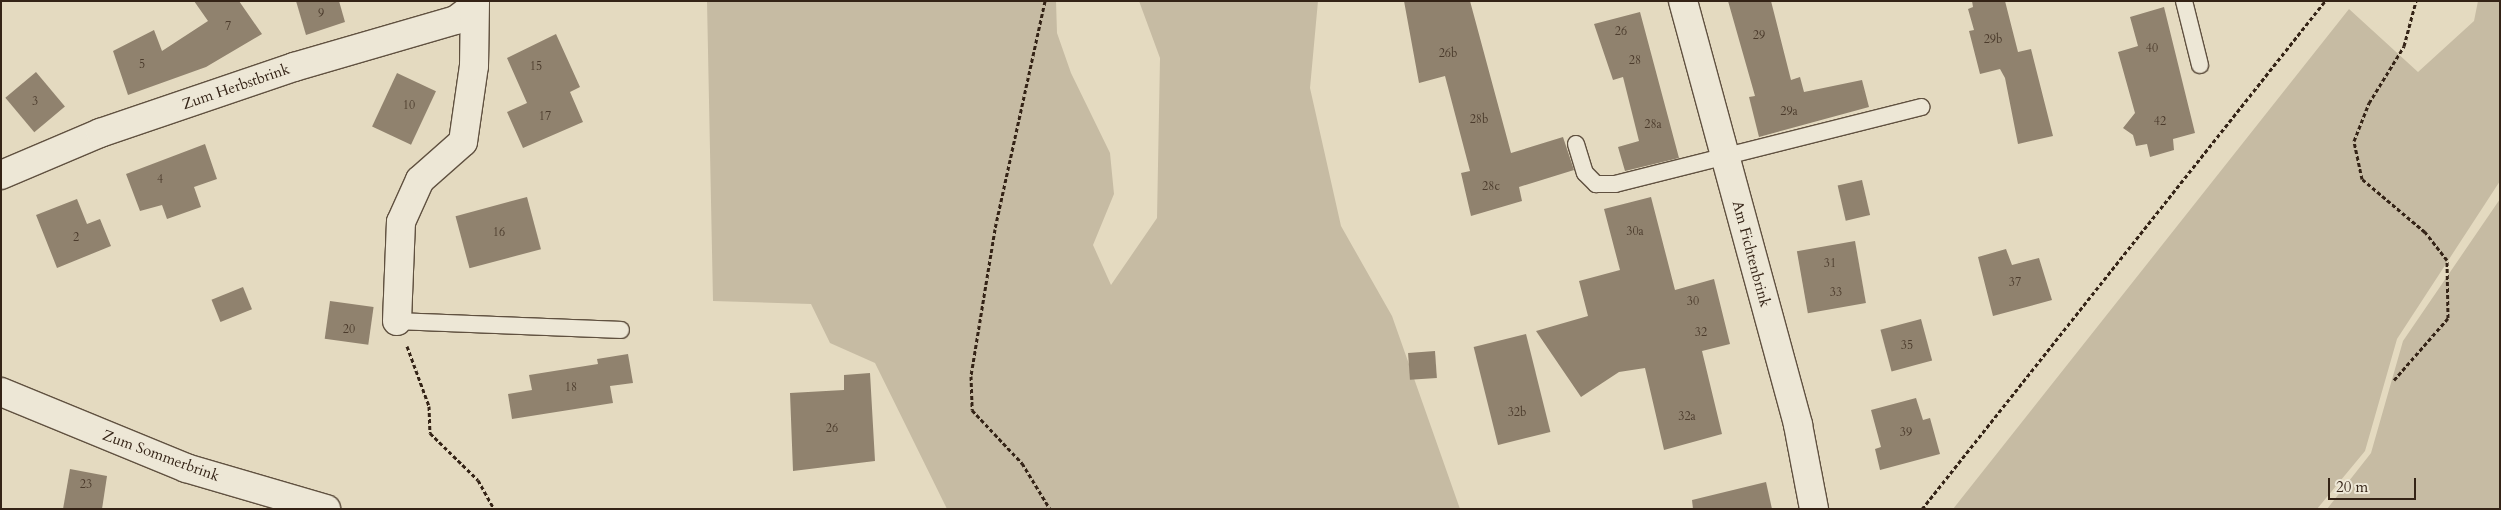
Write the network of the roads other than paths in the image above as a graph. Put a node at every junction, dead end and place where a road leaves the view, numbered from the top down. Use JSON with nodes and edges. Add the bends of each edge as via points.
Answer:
{"nodes":[{"id":1,"x":1683,"y":1,"type":"edge"},
{"id":2,"x":2184,"y":1,"type":"edge"},
{"id":3,"x":474,"y":4,"type":"edge"},
{"id":4,"x":2200,"y":65,"type":"dead end"},
{"id":5,"x":1921,"y":107,"type":"dead end"},
{"id":6,"x":1576,"y":144,"type":"dead end"},
{"id":7,"x":1725,"y":159,"type":"junction"},
{"id":8,"x":1,"y":175,"type":"edge"},
{"id":9,"x":397,"y":321,"type":"joint"},
{"id":10,"x":621,"y":330,"type":"dead end"},
{"id":11,"x":1,"y":392,"type":"edge"},
{"id":12,"x":326,"y":509,"type":"edge"},
{"id":13,"x":1814,"y":509,"type":"edge"}],
"edges":[{"from":1,"to":7,"type":"street","name":"Am Fichtenbrink"},
{"from":2,"to":4,"type":"lane"},
{"from":3,"to":8,"type":"street","name":"Zum Herbstbrink","via":[[456,20],[285,70],[100,133]]},
{"from":3,"to":9,"type":"street","via":[[474,66],[463,142],[420,180],[401,222]]},
{"from":5,"to":7,"type":"lane"},
{"from":6,"to":7,"type":"lane","via":[[1584,173],[1596,184],[1615,184]]},
{"from":7,"to":13,"type":"street","name":"Am Fichtenbrink","via":[[1798,426]]},
{"from":9,"to":10,"type":"lane"},
{"from":11,"to":12,"type":"street","name":"Zum Sommerbrink","via":[[186,468]]}]}
